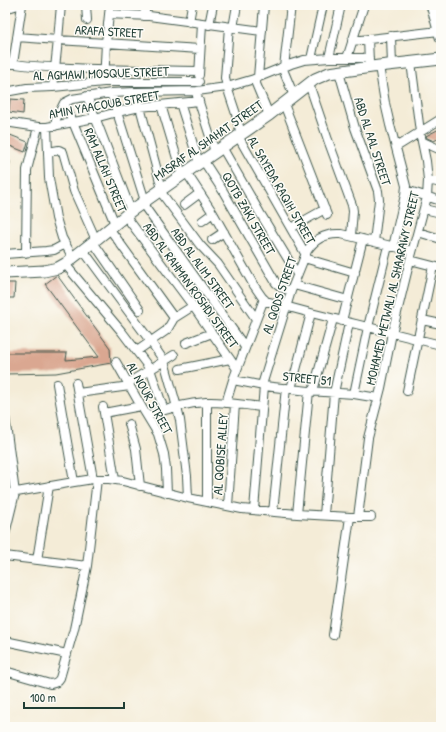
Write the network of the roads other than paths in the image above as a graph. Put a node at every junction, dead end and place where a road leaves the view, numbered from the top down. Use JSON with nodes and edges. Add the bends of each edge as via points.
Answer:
{"nodes":[{"id":1,"x":18,"y":5,"type":"edge"},
{"id":2,"x":22,"y":5,"type":"edge"},
{"id":3,"x":61,"y":5,"type":"edge"},
{"id":4,"x":86,"y":5,"type":"edge"},
{"id":5,"x":110,"y":5,"type":"edge"},
{"id":6,"x":146,"y":5,"type":"edge"},
{"id":7,"x":192,"y":5,"type":"edge"},
{"id":8,"x":213,"y":5,"type":"edge"},
{"id":9,"x":237,"y":5,"type":"edge"},
{"id":10,"x":264,"y":5,"type":"edge"},
{"id":11,"x":291,"y":5,"type":"edge"},
{"id":12,"x":323,"y":5,"type":"edge"},
{"id":13,"x":341,"y":5,"type":"edge"},
{"id":14,"x":364,"y":5,"type":"edge"},
{"id":15,"x":432,"y":5,"type":"edge"},
{"id":16,"x":5,"y":9,"type":"edge"},
{"id":17,"x":109,"y":14,"type":"junction"},
{"id":18,"x":144,"y":16,"type":"junction"},
{"id":19,"x":86,"y":20,"type":"dead end"},
{"id":20,"x":189,"y":22,"type":"junction"},
{"id":21,"x":206,"y":24,"type":"junction"},
{"id":22,"x":231,"y":27,"type":"junction"},
{"id":23,"x":262,"y":31,"type":"junction"},
{"id":24,"x":440,"y":34,"type":"edge"},
{"id":25,"x":391,"y":36,"type":"junction"},
{"id":26,"x":17,"y":37,"type":"junction"},
{"id":27,"x":368,"y":39,"type":"junction"},
{"id":28,"x":58,"y":40,"type":"junction"},
{"id":29,"x":352,"y":41,"type":"junction"},
{"id":30,"x":106,"y":43,"type":"junction"},
{"id":31,"x":200,"y":49,"type":"junction"},
{"id":32,"x":329,"y":58,"type":"junction"},
{"id":33,"x":347,"y":58,"type":"junction"},
{"id":34,"x":441,"y":59,"type":"edge"},
{"id":35,"x":311,"y":60,"type":"junction"},
{"id":36,"x":411,"y":62,"type":"junction"},
{"id":37,"x":9,"y":63,"type":"edge"},
{"id":38,"x":372,"y":64,"type":"junction"},
{"id":39,"x":392,"y":65,"type":"junction"},
{"id":40,"x":55,"y":67,"type":"junction"},
{"id":41,"x":283,"y":67,"type":"junction"},
{"id":42,"x":104,"y":70,"type":"junction"},
{"id":43,"x":199,"y":71,"type":"junction"},
{"id":44,"x":339,"y":72,"type":"junction"},
{"id":45,"x":256,"y":78,"type":"junction"},
{"id":46,"x":104,"y":82,"type":"junction"},
{"id":47,"x":199,"y":82,"type":"junction"},
{"id":48,"x":308,"y":84,"type":"junction"},
{"id":49,"x":53,"y":87,"type":"junction"},
{"id":50,"x":227,"y":87,"type":"junction"},
{"id":51,"x":197,"y":91,"type":"junction"},
{"id":52,"x":5,"y":92,"type":"edge"},
{"id":53,"x":136,"y":92,"type":"junction"},
{"id":54,"x":111,"y":93,"type":"junction"},
{"id":55,"x":87,"y":96,"type":"junction"},
{"id":56,"x":294,"y":96,"type":"junction"},
{"id":57,"x":198,"y":101,"type":"junction"},
{"id":58,"x":64,"y":103,"type":"junction"},
{"id":59,"x":180,"y":103,"type":"junction"},
{"id":60,"x":284,"y":104,"type":"junction"},
{"id":61,"x":161,"y":105,"type":"junction"},
{"id":62,"x":140,"y":107,"type":"junction"},
{"id":63,"x":117,"y":112,"type":"junction"},
{"id":64,"x":270,"y":115,"type":"junction"},
{"id":65,"x":95,"y":118,"type":"junction"},
{"id":66,"x":441,"y":118,"type":"edge"},
{"id":67,"x":5,"y":122,"type":"edge"},
{"id":68,"x":73,"y":122,"type":"junction"},
{"id":69,"x":51,"y":126,"type":"junction"},
{"id":70,"x":38,"y":127,"type":"junction"},
{"id":71,"x":420,"y":132,"type":"junction"},
{"id":72,"x":239,"y":135,"type":"junction"},
{"id":73,"x":423,"y":142,"type":"junction"},
{"id":74,"x":396,"y":147,"type":"junction"},
{"id":75,"x":218,"y":149,"type":"junction"},
{"id":76,"x":441,"y":150,"type":"edge"},
{"id":77,"x":48,"y":152,"type":"junction"},
{"id":78,"x":201,"y":161,"type":"junction"},
{"id":79,"x":184,"y":173,"type":"junction"},
{"id":80,"x":428,"y":180,"type":"junction"},
{"id":81,"x":441,"y":183,"type":"edge"},
{"id":82,"x":161,"y":190,"type":"junction"},
{"id":83,"x":406,"y":190,"type":"junction"},
{"id":84,"x":200,"y":193,"type":"junction"},
{"id":85,"x":427,"y":197,"type":"junction"},
{"id":86,"x":441,"y":201,"type":"edge"},
{"id":87,"x":143,"y":202,"type":"junction"},
{"id":88,"x":184,"y":205,"type":"dead end"},
{"id":89,"x":424,"y":209,"type":"junction"},
{"id":90,"x":128,"y":213,"type":"junction"},
{"id":91,"x":213,"y":213,"type":"junction"},
{"id":92,"x":441,"y":213,"type":"edge"},
{"id":93,"x":202,"y":221,"type":"dead end"},
{"id":94,"x":112,"y":226,"type":"junction"},
{"id":95,"x":291,"y":228,"type":"junction"},
{"id":96,"x":224,"y":232,"type":"junction"},
{"id":97,"x":418,"y":232,"type":"junction"},
{"id":98,"x":351,"y":236,"type":"junction"},
{"id":99,"x":441,"y":238,"type":"edge"},
{"id":100,"x":363,"y":239,"type":"junction"},
{"id":101,"x":212,"y":240,"type":"dead end"},
{"id":102,"x":95,"y":241,"type":"junction"},
{"id":103,"x":374,"y":242,"type":"junction"},
{"id":104,"x":65,"y":244,"type":"junction"},
{"id":105,"x":390,"y":247,"type":"junction"},
{"id":106,"x":83,"y":250,"type":"junction"},
{"id":107,"x":412,"y":251,"type":"junction"},
{"id":108,"x":26,"y":253,"type":"junction"},
{"id":109,"x":5,"y":254,"type":"edge"},
{"id":110,"x":305,"y":257,"type":"junction"},
{"id":111,"x":410,"y":260,"type":"junction"},
{"id":112,"x":69,"y":261,"type":"junction"},
{"id":113,"x":437,"y":267,"type":"edge"},
{"id":114,"x":5,"y":273,"type":"edge"},
{"id":115,"x":355,"y":273,"type":"junction"},
{"id":116,"x":298,"y":274,"type":"junction"},
{"id":117,"x":292,"y":288,"type":"junction"},
{"id":118,"x":264,"y":299,"type":"junction"},
{"id":119,"x":348,"y":300,"type":"junction"},
{"id":120,"x":193,"y":306,"type":"junction"},
{"id":121,"x":286,"y":307,"type":"junction"},
{"id":122,"x":140,"y":310,"type":"dead end"},
{"id":123,"x":311,"y":314,"type":"junction"},
{"id":124,"x":174,"y":318,"type":"junction"},
{"id":125,"x":256,"y":319,"type":"junction"},
{"id":126,"x":333,"y":319,"type":"junction"},
{"id":127,"x":422,"y":320,"type":"junction"},
{"id":128,"x":346,"y":322,"type":"junction"},
{"id":129,"x":441,"y":324,"type":"edge"},
{"id":130,"x":368,"y":328,"type":"junction"},
{"id":131,"x":212,"y":333,"type":"junction"},
{"id":132,"x":392,"y":333,"type":"junction"},
{"id":133,"x":418,"y":340,"type":"junction"},
{"id":134,"x":151,"y":342,"type":"junction"},
{"id":135,"x":186,"y":343,"type":"dead end"},
{"id":136,"x":441,"y":345,"type":"edge"},
{"id":137,"x":246,"y":347,"type":"junction"},
{"id":138,"x":137,"y":351,"type":"junction"},
{"id":139,"x":174,"y":355,"type":"dead end"},
{"id":140,"x":230,"y":359,"type":"junction"},
{"id":141,"x":164,"y":361,"type":"junction"},
{"id":142,"x":116,"y":362,"type":"dead end"},
{"id":143,"x":180,"y":369,"type":"dead end"},
{"id":144,"x":237,"y":369,"type":"junction"},
{"id":145,"x":150,"y":370,"type":"junction"},
{"id":146,"x":233,"y":380,"type":"junction"},
{"id":147,"x":76,"y":383,"type":"dead end"},
{"id":148,"x":57,"y":384,"type":"dead end"},
{"id":149,"x":129,"y":384,"type":"junction"},
{"id":150,"x":263,"y":386,"type":"junction"},
{"id":151,"x":288,"y":389,"type":"junction"},
{"id":152,"x":311,"y":391,"type":"junction"},
{"id":153,"x":407,"y":391,"type":"dead end"},
{"id":154,"x":78,"y":393,"type":"junction"},
{"id":155,"x":334,"y":393,"type":"junction"},
{"id":156,"x":354,"y":394,"type":"junction"},
{"id":157,"x":378,"y":398,"type":"junction"},
{"id":158,"x":207,"y":402,"type":"junction"},
{"id":159,"x":226,"y":403,"type":"junction"},
{"id":160,"x":236,"y":404,"type":"junction"},
{"id":161,"x":141,"y":406,"type":"junction"},
{"id":162,"x":177,"y":407,"type":"junction"},
{"id":163,"x":262,"y":407,"type":"junction"},
{"id":164,"x":164,"y":410,"type":"junction"},
{"id":165,"x":148,"y":416,"type":"junction"},
{"id":166,"x":5,"y":417,"type":"edge"},
{"id":167,"x":130,"y":424,"type":"dead end"},
{"id":168,"x":95,"y":479,"type":"junction"},
{"id":169,"x":115,"y":480,"type":"junction"},
{"id":170,"x":74,"y":482,"type":"junction"},
{"id":171,"x":50,"y":486,"type":"junction"},
{"id":172,"x":140,"y":486,"type":"junction"},
{"id":173,"x":16,"y":492,"type":"junction"},
{"id":174,"x":167,"y":493,"type":"junction"},
{"id":175,"x":5,"y":494,"type":"edge"},
{"id":176,"x":188,"y":498,"type":"junction"},
{"id":177,"x":207,"y":502,"type":"junction"},
{"id":178,"x":228,"y":506,"type":"junction"},
{"id":179,"x":254,"y":510,"type":"junction"},
{"id":180,"x":273,"y":512,"type":"junction"},
{"id":181,"x":297,"y":514,"type":"junction"},
{"id":182,"x":324,"y":515,"type":"junction"},
{"id":183,"x":354,"y":517,"type":"junction"},
{"id":184,"x":371,"y":517,"type":"dead end"},
{"id":185,"x":5,"y":534,"type":"edge"},
{"id":186,"x":5,"y":556,"type":"edge"},
{"id":187,"x":37,"y":560,"type":"junction"},
{"id":188,"x":87,"y":566,"type":"junction"},
{"id":189,"x":333,"y":635,"type":"dead end"},
{"id":190,"x":5,"y":641,"type":"edge"},
{"id":191,"x":67,"y":654,"type":"junction"},
{"id":192,"x":5,"y":671,"type":"edge"}],
"edges":[{"from":1,"to":16,"type":"street"},
{"from":2,"to":26,"type":"street"},
{"from":3,"to":28,"type":"street"},
{"from":4,"to":19,"type":"street"},
{"from":5,"to":17,"type":"street"},
{"from":6,"to":18,"type":"street"},
{"from":7,"to":20,"type":"street"},
{"from":8,"to":21,"type":"street"},
{"from":9,"to":22,"type":"street","name":"AL SAYEDA RAQIH STREET"},
{"from":10,"to":23,"type":"street"},
{"from":11,"to":41,"type":"street"},
{"from":12,"to":35,"type":"street"},
{"from":13,"to":32,"type":"street"},
{"from":14,"to":29,"type":"street"},
{"from":15,"to":24,"type":"street"},
{"from":17,"to":18,"type":"street"},
{"from":17,"to":30,"type":"street"},
{"from":18,"to":20,"type":"street"},
{"from":20,"to":21,"type":"street"},
{"from":21,"to":22,"type":"street"},
{"from":21,"to":31,"type":"street"},
{"from":22,"to":23,"type":"street"},
{"from":22,"to":50,"type":"street","name":"AL SAYEDA RAQIH STREET","via":[[225,74]]},
{"from":23,"to":45,"type":"street"},
{"from":24,"to":25,"type":"street"},
{"from":25,"to":27,"type":"street"},
{"from":25,"to":39,"type":"street"},
{"from":26,"to":28,"type":"street","name":"ARAFA STREET"},
{"from":26,"to":37,"type":"street"},
{"from":27,"to":29,"type":"street"},
{"from":27,"to":38,"type":"street"},
{"from":28,"to":30,"type":"street","name":"ARAFA STREET"},
{"from":28,"to":40,"type":"street"},
{"from":29,"to":33,"type":"street"},
{"from":30,"to":31,"type":"street","name":"ARAFA STREET"},
{"from":30,"to":42,"type":"street"},
{"from":31,"to":43,"type":"street"},
{"from":32,"to":33,"type":"street"},
{"from":32,"to":35,"type":"street"},
{"from":33,"to":38,"type":"street"},
{"from":34,"to":36,"type":"street","name":"MASRAF AL SHAHAT STREET"},
{"from":35,"to":41,"type":"street"},
{"from":36,"to":39,"type":"street","name":"MASRAF AL SHAHAT STREET"},
{"from":36,"to":71,"type":"street","name":"MOHAMED METWALI AL SHAARAWY STREET"},
{"from":37,"to":40,"type":"street"},
{"from":38,"to":39,"type":"street","name":"MASRAF AL SHAHAT STREET"},
{"from":38,"to":44,"type":"street","name":"MASRAF AL SHAHAT STREET"},
{"from":38,"to":74,"type":"street"},
{"from":40,"to":42,"type":"street"},
{"from":40,"to":49,"type":"street"},
{"from":41,"to":45,"type":"street"},
{"from":41,"to":56,"type":"street"},
{"from":42,"to":43,"type":"street"},
{"from":42,"to":46,"type":"street"},
{"from":43,"to":47,"type":"street"},
{"from":44,"to":48,"type":"street","name":"MASRAF AL SHAHAT STREET","via":[[322,75]]},
{"from":44,"to":103,"type":"street","name":"ABD AL AAL STREET","via":[[355,128],[378,191]]},
{"from":45,"to":50,"type":"street"},
{"from":45,"to":64,"type":"street"},
{"from":46,"to":47,"type":"street","name":"AL AGMAWI MOSQUE STREET"},
{"from":46,"to":49,"type":"street","name":"AL AGMAWI MOSQUE STREET"},
{"from":47,"to":51,"type":"street"},
{"from":48,"to":56,"type":"street","name":"MASRAF AL SHAHAT STREET"},
{"from":48,"to":98,"type":"street","via":[[352,205]]},
{"from":49,"to":52,"type":"street","name":"AL AGMAWI MOSQUE STREET"},
{"from":50,"to":51,"type":"street"},
{"from":50,"to":72,"type":"street","name":"AL SAYEDA RAQIH STREET","via":[[236,114]]},
{"from":51,"to":53,"type":"street"},
{"from":51,"to":57,"type":"street"},
{"from":53,"to":54,"type":"street"},
{"from":53,"to":62,"type":"street"},
{"from":54,"to":55,"type":"street"},
{"from":54,"to":63,"type":"street","name":"ABD AL ALIM STREET"},
{"from":55,"to":58,"type":"street"},
{"from":55,"to":65,"type":"street","name":"ABD AL RAHMAN ROSHDI STREET"},
{"from":56,"to":60,"type":"street","name":"MASRAF AL SHAHAT STREET"},
{"from":57,"to":59,"type":"street","name":"AMIN YAACOUB STREET"},
{"from":57,"to":75,"type":"street"},
{"from":58,"to":68,"type":"street","name":"RAM ALLAH STREET"},
{"from":58,"to":69,"type":"street"},
{"from":59,"to":61,"type":"street","name":"AMIN YAACOUB STREET"},
{"from":59,"to":78,"type":"street","name":"QOTB ZAKI STREET"},
{"from":60,"to":64,"type":"street","name":"MASRAF AL SHAHAT STREET"},
{"from":60,"to":95,"type":"street","via":[[326,212]]},
{"from":61,"to":62,"type":"street","name":"AMIN YAACOUB STREET"},
{"from":61,"to":79,"type":"street"},
{"from":62,"to":63,"type":"street","name":"AMIN YAACOUB STREET"},
{"from":62,"to":82,"type":"street"},
{"from":63,"to":65,"type":"street","name":"AMIN YAACOUB STREET"},
{"from":63,"to":87,"type":"street","name":"ABD AL ALIM STREET"},
{"from":64,"to":72,"type":"street","name":"MASRAF AL SHAHAT STREET"},
{"from":65,"to":68,"type":"street","name":"AMIN YAACOUB STREET"},
{"from":65,"to":90,"type":"street","name":"ABD AL RAHMAN ROSHDI STREET"},
{"from":66,"to":71,"type":"street"},
{"from":67,"to":70,"type":"street","name":"AMIN YAACOUB STREET"},
{"from":68,"to":69,"type":"street","name":"AMIN YAACOUB STREET"},
{"from":68,"to":94,"type":"street","name":"RAM ALLAH STREET"},
{"from":69,"to":70,"type":"street","name":"AMIN YAACOUB STREET"},
{"from":69,"to":77,"type":"street"},
{"from":70,"to":108,"type":"street","via":[[27,170]]},
{"from":71,"to":73,"type":"street","name":"MOHAMED METWALI AL SHAARAWY STREET"},
{"from":71,"to":74,"type":"street"},
{"from":72,"to":75,"type":"street","name":"MASRAF AL SHAHAT STREET"},
{"from":72,"to":95,"type":"street","name":"AL SAYEDA RAQIH STREET"},
{"from":73,"to":76,"type":"street"},
{"from":73,"to":80,"type":"street","name":"MOHAMED METWALI AL SHAARAWY STREET"},
{"from":74,"to":83,"type":"street"},
{"from":75,"to":78,"type":"street","name":"MASRAF AL SHAHAT STREET"},
{"from":75,"to":116,"type":"street"},
{"from":77,"to":102,"type":"street","via":[[62,152],[74,191]]},
{"from":77,"to":104,"type":"street","via":[[49,178],[55,211]]},
{"from":78,"to":79,"type":"street","name":"MASRAF AL SHAHAT STREET"},
{"from":78,"to":117,"type":"street","name":"QOTB ZAKI STREET","via":[[223,191],[276,283],[282,288]]},
{"from":79,"to":82,"type":"street","name":"MASRAF AL SHAHAT STREET"},
{"from":79,"to":84,"type":"street"},
{"from":80,"to":81,"type":"street"},
{"from":80,"to":85,"type":"street","name":"MOHAMED METWALI AL SHAARAWY STREET"},
{"from":82,"to":87,"type":"street","name":"MASRAF AL SHAHAT STREET"},
{"from":82,"to":125,"type":"street","via":[[200,245],[218,264]]},
{"from":83,"to":85,"type":"street"},
{"from":83,"to":105,"type":"street"},
{"from":84,"to":88,"type":"street"},
{"from":84,"to":91,"type":"street"},
{"from":85,"to":86,"type":"street"},
{"from":85,"to":89,"type":"street","name":"MOHAMED METWALI AL SHAARAWY STREET"},
{"from":87,"to":90,"type":"street","name":"MASRAF AL SHAHAT STREET"},
{"from":87,"to":137,"type":"street","name":"ABD AL ALIM STREET"},
{"from":89,"to":92,"type":"street"},
{"from":89,"to":97,"type":"street","name":"MOHAMED METWALI AL SHAARAWY STREET"},
{"from":90,"to":94,"type":"street","name":"MASRAF AL SHAHAT STREET"},
{"from":90,"to":120,"type":"street","name":"ABD AL RAHMAN ROSHDI STREET"},
{"from":91,"to":93,"type":"street"},
{"from":91,"to":96,"type":"street"},
{"from":94,"to":102,"type":"street","name":"MASRAF AL SHAHAT STREET"},
{"from":94,"to":124,"type":"street","name":"RAM ALLAH STREET"},
{"from":95,"to":110,"type":"street","name":"AL SAYEDA RAQIH STREET"},
{"from":96,"to":101,"type":"street"},
{"from":96,"to":118,"type":"street"},
{"from":97,"to":99,"type":"street"},
{"from":97,"to":107,"type":"street","name":"MOHAMED METWALI AL SHAARAWY STREET"},
{"from":98,"to":100,"type":"street","name":"AL QODS STREET"},
{"from":98,"to":110,"type":"street","name":"AL QODS STREET","via":[[334,234],[321,237],[311,246]]},
{"from":100,"to":103,"type":"street","name":"AL QODS STREET"},
{"from":100,"to":115,"type":"street"},
{"from":102,"to":106,"type":"street","name":"MASRAF AL SHAHAT STREET"},
{"from":102,"to":122,"type":"street"},
{"from":103,"to":105,"type":"street","name":"AL QODS STREET"},
{"from":104,"to":108,"type":"street","via":[[50,251]]},
{"from":104,"to":112,"type":"street"},
{"from":105,"to":107,"type":"street","name":"AL QODS STREET"},
{"from":105,"to":130,"type":"street"},
{"from":106,"to":112,"type":"street","name":"MASRAF AL SHAHAT STREET"},
{"from":106,"to":134,"type":"street"},
{"from":107,"to":111,"type":"street","name":"MOHAMED METWALI AL SHAARAWY STREET"},
{"from":108,"to":109,"type":"street"},
{"from":110,"to":115,"type":"street"},
{"from":110,"to":116,"type":"street","name":"AL QODS STREET"},
{"from":111,"to":113,"type":"street"},
{"from":111,"to":132,"type":"street","name":"MOHAMED METWALI AL SHAARAWY STREET"},
{"from":112,"to":114,"type":"street","name":"MASRAF AL SHAHAT STREET","via":[[44,272]]},
{"from":112,"to":138,"type":"street"},
{"from":113,"to":127,"type":"street"},
{"from":115,"to":119,"type":"street"},
{"from":116,"to":117,"type":"street","name":"AL QODS STREET"},
{"from":117,"to":119,"type":"street","name":"QOTB ZAKI STREET"},
{"from":117,"to":121,"type":"street","name":"AL QODS STREET"},
{"from":118,"to":121,"type":"street"},
{"from":118,"to":125,"type":"street"},
{"from":119,"to":128,"type":"street"},
{"from":120,"to":124,"type":"street"},
{"from":120,"to":131,"type":"street","name":"ABD AL RAHMAN ROSHDI STREET"},
{"from":121,"to":123,"type":"street"},
{"from":121,"to":150,"type":"street","name":"AL QODS STREET"},
{"from":123,"to":126,"type":"street"},
{"from":123,"to":151,"type":"street"},
{"from":124,"to":134,"type":"street","via":[[167,330]]},
{"from":125,"to":137,"type":"street"},
{"from":126,"to":128,"type":"street"},
{"from":126,"to":152,"type":"street"},
{"from":127,"to":129,"type":"street"},
{"from":127,"to":133,"type":"street"},
{"from":128,"to":130,"type":"street"},
{"from":128,"to":155,"type":"street"},
{"from":130,"to":132,"type":"street"},
{"from":130,"to":156,"type":"street"},
{"from":131,"to":135,"type":"street"},
{"from":131,"to":140,"type":"street","name":"ABD AL RAHMAN ROSHDI STREET"},
{"from":132,"to":133,"type":"street"},
{"from":132,"to":157,"type":"street","name":"MOHAMED METWALI AL SHAARAWY STREET"},
{"from":133,"to":136,"type":"street"},
{"from":133,"to":153,"type":"street"},
{"from":134,"to":138,"type":"street"},
{"from":134,"to":141,"type":"street"},
{"from":137,"to":144,"type":"street"},
{"from":138,"to":145,"type":"street"},
{"from":139,"to":141,"type":"street"},
{"from":140,"to":143,"type":"street"},
{"from":140,"to":144,"type":"street","name":"ABD AL RAHMAN ROSHDI STREET"},
{"from":141,"to":145,"type":"street"},
{"from":141,"to":162,"type":"street"},
{"from":142,"to":149,"type":"street","name":"AL NOUR STREET"},
{"from":144,"to":146,"type":"street"},
{"from":145,"to":149,"type":"street"},
{"from":145,"to":164,"type":"street"},
{"from":146,"to":150,"type":"street","name":"STREET 51"},
{"from":146,"to":159,"type":"street"},
{"from":147,"to":154,"type":"street"},
{"from":148,"to":170,"type":"street"},
{"from":149,"to":154,"type":"street"},
{"from":149,"to":161,"type":"street","name":"AL NOUR STREET"},
{"from":150,"to":151,"type":"street","name":"STREET 51"},
{"from":150,"to":163,"type":"street","name":"AL QODS STREET"},
{"from":151,"to":152,"type":"street","name":"STREET 51"},
{"from":151,"to":180,"type":"street"},
{"from":152,"to":155,"type":"street","name":"STREET 51"},
{"from":152,"to":181,"type":"street"},
{"from":154,"to":168,"type":"street"},
{"from":155,"to":156,"type":"street","name":"STREET 51"},
{"from":155,"to":182,"type":"street"},
{"from":156,"to":157,"type":"street","name":"STREET 51"},
{"from":157,"to":183,"type":"street","name":"MOHAMED METWALI AL SHAARAWY STREET"},
{"from":158,"to":159,"type":"street"},
{"from":158,"to":162,"type":"street"},
{"from":158,"to":177,"type":"street"},
{"from":159,"to":160,"type":"street"},
{"from":160,"to":163,"type":"street"},
{"from":160,"to":178,"type":"street","name":"AL QOBISE ALLEY"},
{"from":161,"to":165,"type":"street","name":"AL NOUR STREET"},
{"from":161,"to":169,"type":"street","via":[[103,410]]},
{"from":162,"to":164,"type":"street"},
{"from":162,"to":176,"type":"street"},
{"from":163,"to":179,"type":"street","name":"AL QODS STREET"},
{"from":164,"to":165,"type":"street"},
{"from":165,"to":174,"type":"street","name":"AL NOUR STREET","via":[[162,443]]},
{"from":166,"to":173,"type":"street"},
{"from":167,"to":172,"type":"street","via":[[138,461]]},
{"from":168,"to":169,"type":"street"},
{"from":168,"to":170,"type":"street"},
{"from":168,"to":188,"type":"street"},
{"from":169,"to":172,"type":"street"},
{"from":170,"to":171,"type":"street"},
{"from":171,"to":173,"type":"street"},
{"from":171,"to":187,"type":"street"},
{"from":172,"to":174,"type":"street"},
{"from":173,"to":175,"type":"street"},
{"from":173,"to":185,"type":"street"},
{"from":174,"to":176,"type":"street"},
{"from":176,"to":177,"type":"street"},
{"from":177,"to":178,"type":"street"},
{"from":178,"to":179,"type":"street"},
{"from":179,"to":180,"type":"street"},
{"from":180,"to":181,"type":"street"},
{"from":181,"to":182,"type":"street"},
{"from":182,"to":183,"type":"street"},
{"from":183,"to":184,"type":"street"},
{"from":183,"to":189,"type":"street","name":"MOHAMED METWALI AL SHAARAWY STREET"},
{"from":186,"to":187,"type":"street"},
{"from":187,"to":188,"type":"street"},
{"from":188,"to":191,"type":"street"},
{"from":190,"to":191,"type":"street"},
{"from":191,"to":192,"type":"street","via":[[60,678],[55,684]]}]}
